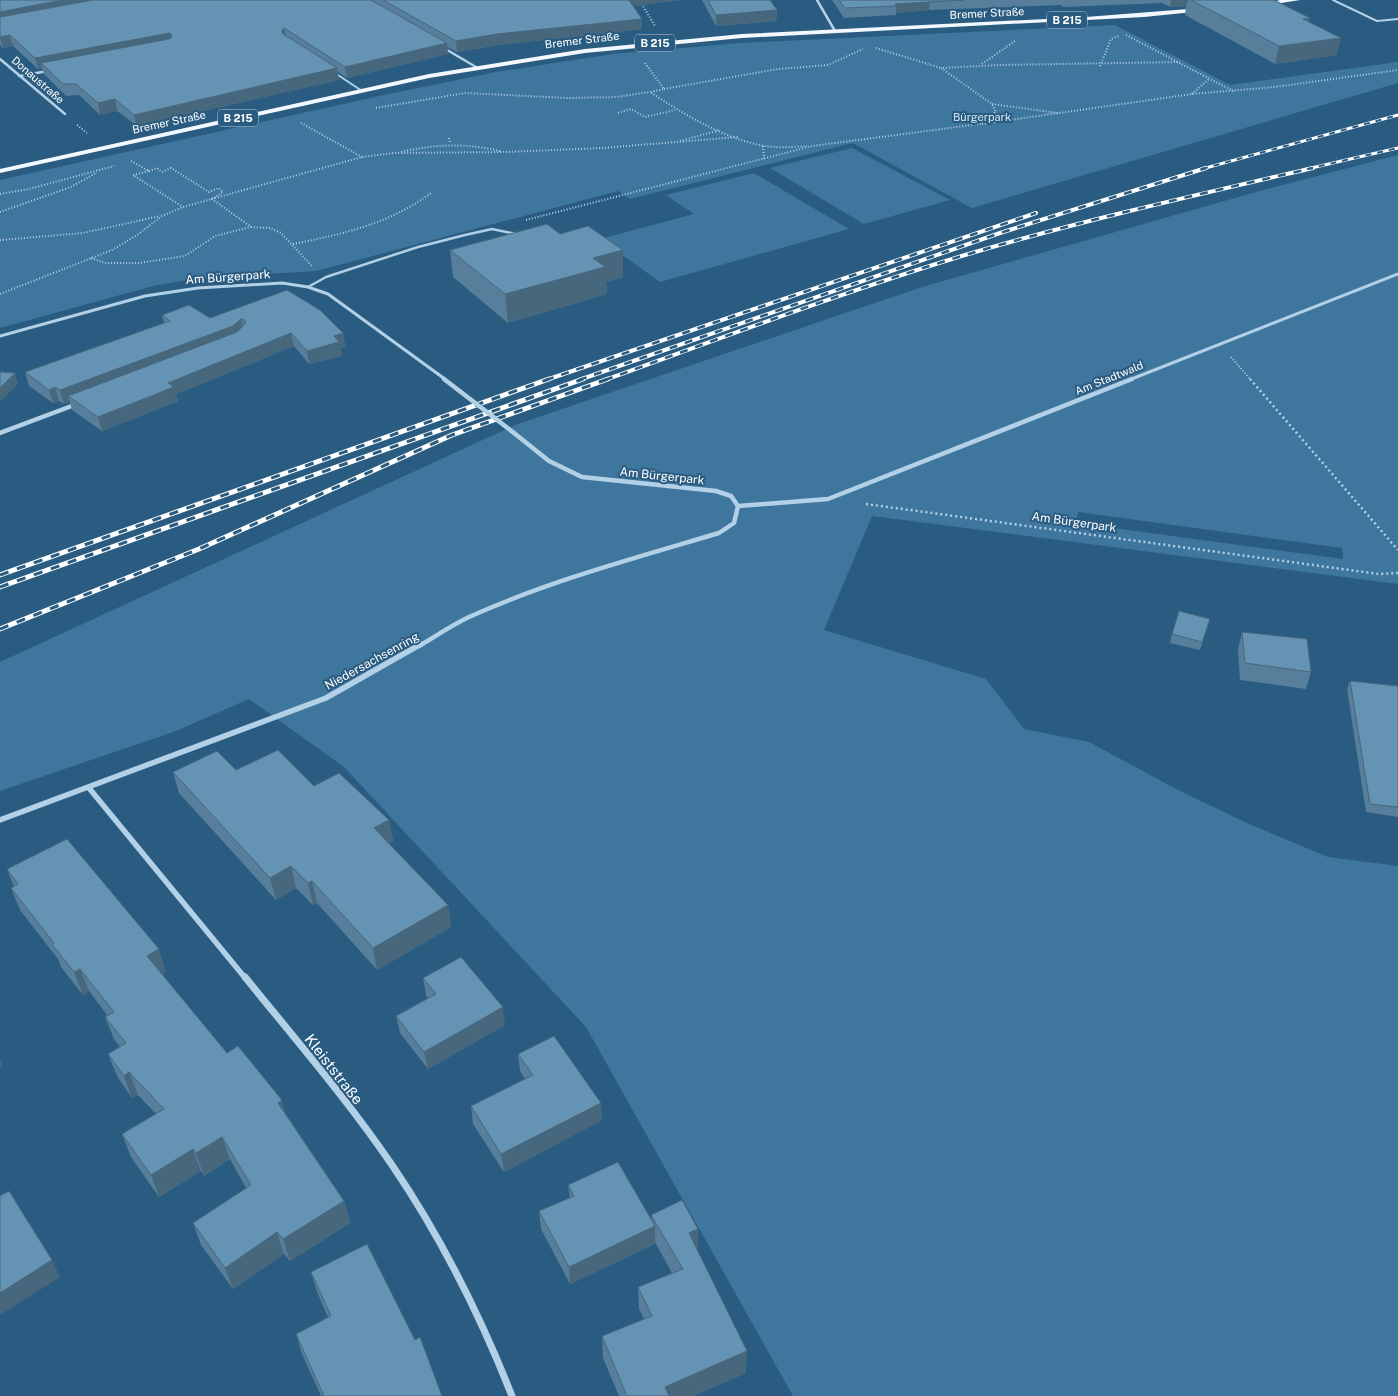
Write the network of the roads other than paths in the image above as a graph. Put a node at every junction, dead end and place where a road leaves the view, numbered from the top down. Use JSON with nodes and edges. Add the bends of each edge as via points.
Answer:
{"nodes":[{"id":1,"x":817,"y":0,"type":"edge"},
{"id":2,"x":1298,"y":0,"type":"edge"},
{"id":3,"x":1333,"y":0,"type":"edge"},
{"id":4,"x":1259,"y":4,"type":"edge"},
{"id":5,"x":1206,"y":10,"type":"edge"},
{"id":6,"x":1398,"y":19,"type":"edge"},
{"id":7,"x":835,"y":31,"type":"junction"},
{"id":8,"x":442,"y":47,"type":"edge"},
{"id":9,"x":0,"y":59,"type":"edge"},
{"id":10,"x":476,"y":67,"type":"junction"},
{"id":11,"x":57,"y":69,"type":"edge"},
{"id":12,"x":331,"y":71,"type":"edge"},
{"id":13,"x":19,"y":76,"type":"junction"},
{"id":14,"x":362,"y":91,"type":"junction"},
{"id":15,"x":65,"y":114,"type":"road end"},
{"id":16,"x":0,"y":171,"type":"edge"},
{"id":17,"x":524,"y":236,"type":"edge"},
{"id":18,"x":1398,"y":274,"type":"edge"},
{"id":19,"x":308,"y":287,"type":"junction"},
{"id":20,"x":0,"y":336,"type":"edge"},
{"id":21,"x":82,"y":402,"type":"edge"},
{"id":22,"x":0,"y":433,"type":"edge"},
{"id":23,"x":738,"y":506,"type":"junction"},
{"id":24,"x":89,"y":788,"type":"junction"},
{"id":25,"x":0,"y":820,"type":"edge"},
{"id":26,"x":512,"y":1396,"type":"edge"}],
"edges":[{"from":1,"to":7,"type":"street"},
{"from":2,"to":4,"type":"main road"},
{"from":3,"to":6,"type":"lane","via":[[1377,21]]},
{"from":5,"to":7,"type":"main road","name":"Bremer Straße","number":"B 215"},
{"from":7,"to":10,"type":"main road","name":"Bremer Straße","number":"B 215","via":[[665,42]]},
{"from":8,"to":10,"type":"street"},
{"from":9,"to":13,"type":"street","name":"Donaustraße"},
{"from":10,"to":14,"type":"main road","name":"Bremer Straße","number":"B 215"},
{"from":11,"to":13,"type":"street"},
{"from":12,"to":14,"type":"lane"},
{"from":13,"to":15,"type":"street","name":"Donaustraße"},
{"from":14,"to":16,"type":"main road","name":"Bremer Straße","number":"B 215"},
{"from":17,"to":19,"type":"lane","via":[[492,229],[418,247],[326,277]]},
{"from":18,"to":23,"type":"street","name":"Am Stadtwald","via":[[828,499]]},
{"from":19,"to":20,"type":"street","name":"Am Bürgerpark","via":[[282,283],[250,284],[145,296]]},
{"from":19,"to":23,"type":"street","name":"Am Bürgerpark","bridge":true,"via":[[328,294],[352,310],[549,461],[582,477],[716,491],[731,496]]},
{"from":21,"to":22,"type":"street"},
{"from":23,"to":24,"type":"street","name":"Niedersachsenring","via":[[737,520],[720,533],[594,570],[521,596],[468,618],[326,698]]},
{"from":24,"to":25,"type":"street","name":"Niedersachsenring"},
{"from":24,"to":26,"type":"street","name":"Kleiststraße","via":[[336,1090],[392,1166],[467,1294],[498,1358]]}]}
